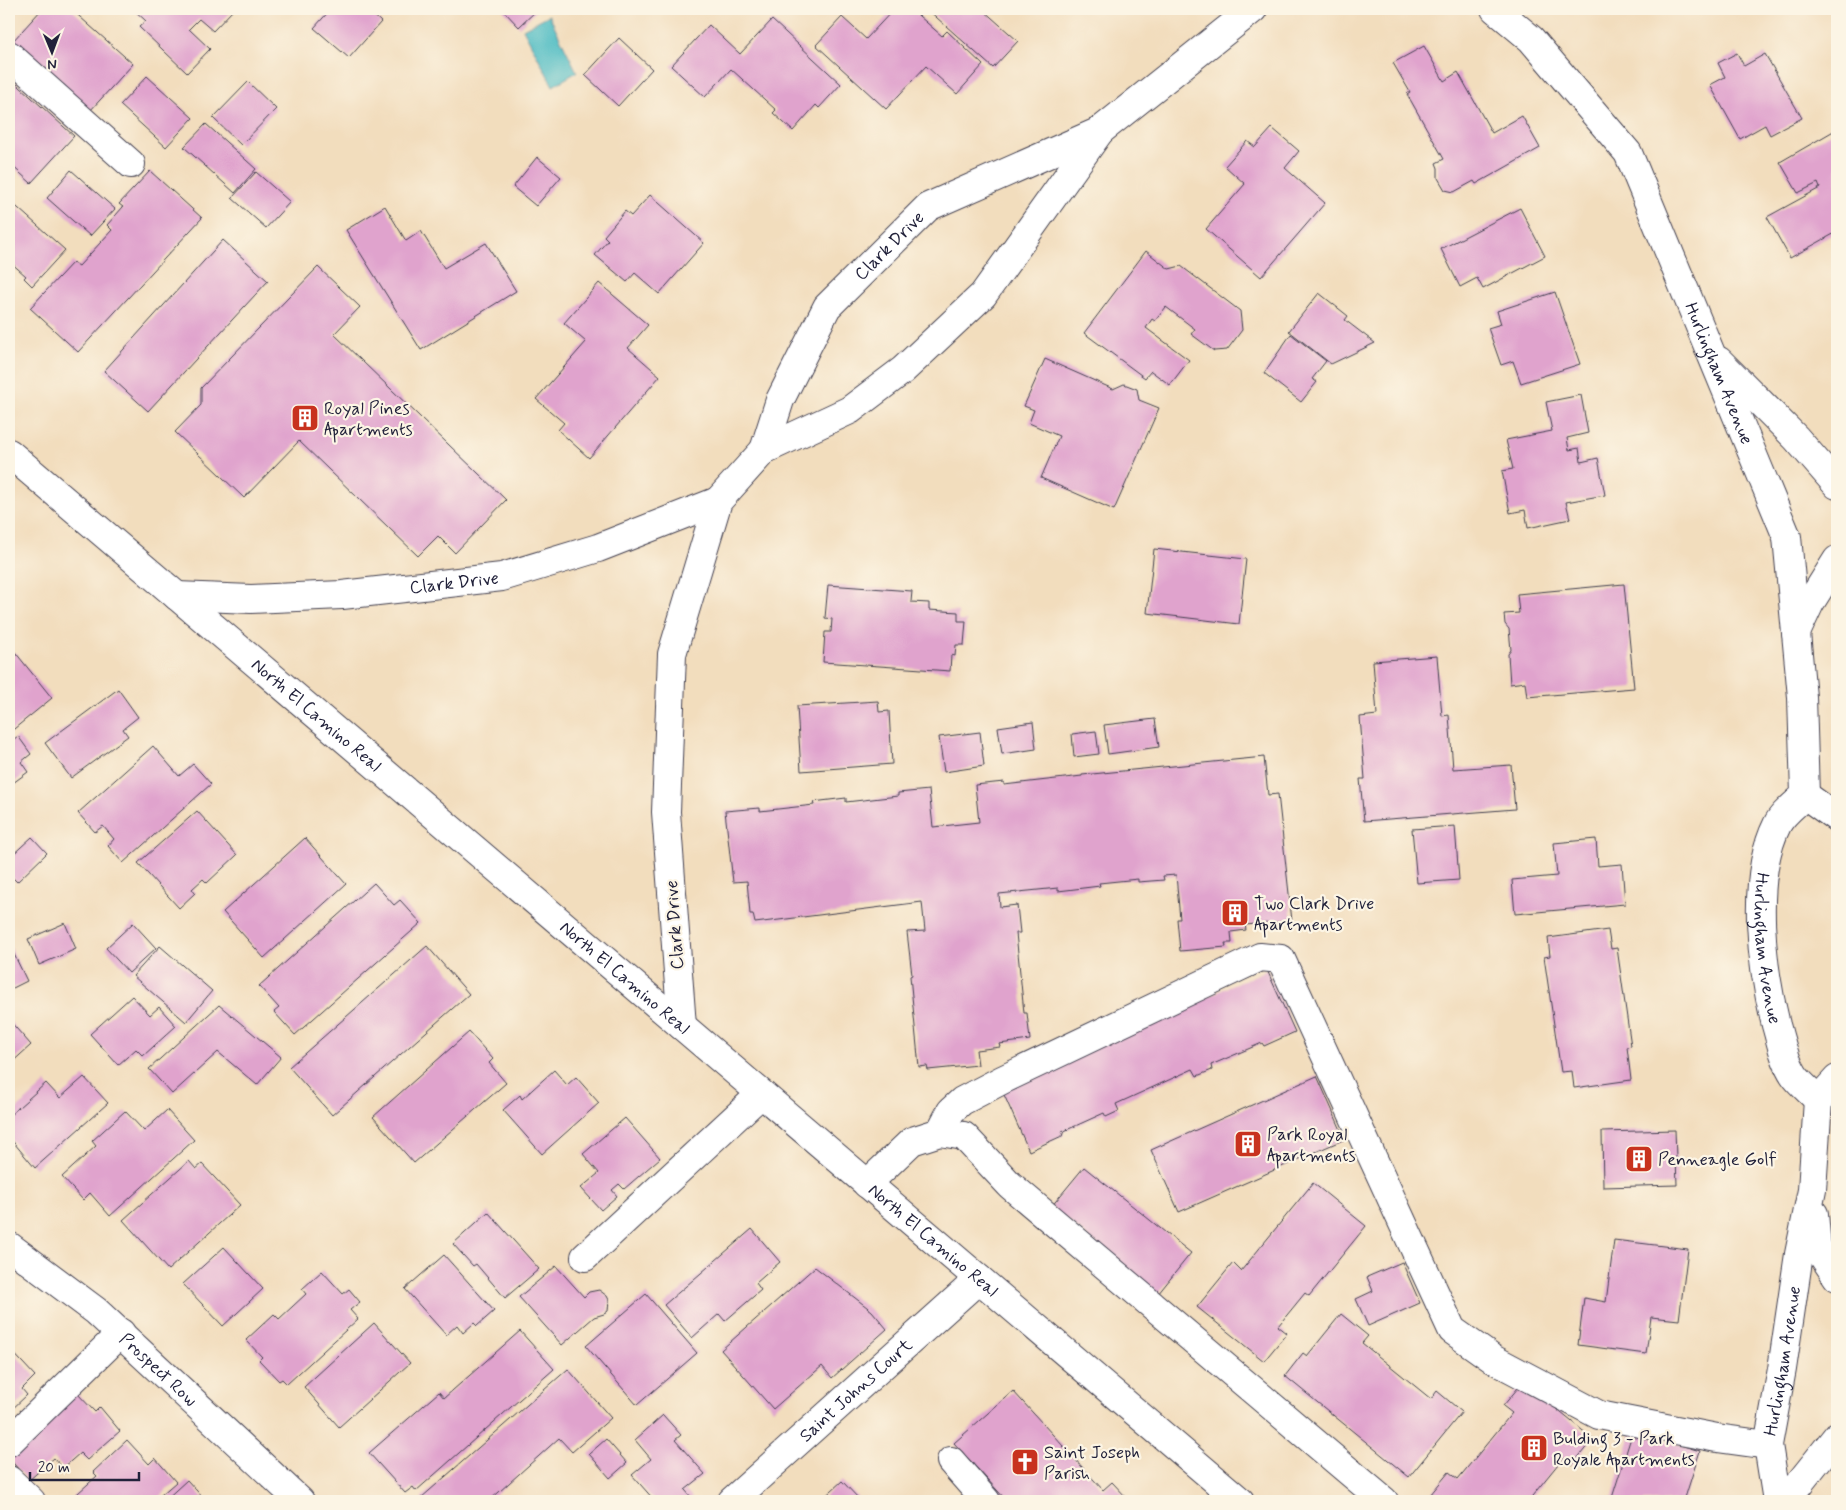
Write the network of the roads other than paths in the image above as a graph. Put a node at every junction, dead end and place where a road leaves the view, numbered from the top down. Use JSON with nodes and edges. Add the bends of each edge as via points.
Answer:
{"nodes":[{"id":1,"x":1253,"y":9,"type":"edge"},
{"id":2,"x":1495,"y":9,"type":"edge"},
{"id":3,"x":9,"y":55,"type":"edge"},
{"id":4,"x":1100,"y":131,"type":"junction"},
{"id":5,"x":130,"y":164,"type":"dead end"},
{"id":6,"x":1711,"y":354,"type":"junction"},
{"id":7,"x":764,"y":450,"type":"junction"},
{"id":8,"x":9,"y":453,"type":"edge"},
{"id":9,"x":1837,"y":485,"type":"edge"},
{"id":10,"x":718,"y":501,"type":"junction"},
{"id":11,"x":1837,"y":560,"type":"edge"},
{"id":12,"x":177,"y":596,"type":"junction"},
{"id":13,"x":1796,"y":634,"type":"junction"},
{"id":14,"x":1805,"y":795,"type":"junction"},
{"id":15,"x":1837,"y":818,"type":"edge"},
{"id":16,"x":682,"y":1026,"type":"junction"},
{"id":17,"x":1837,"y":1079,"type":"edge"},
{"id":18,"x":761,"y":1094,"type":"junction"},
{"id":19,"x":1818,"y":1100,"type":"junction"},
{"id":20,"x":940,"y":1132,"type":"junction"},
{"id":21,"x":868,"y":1184,"type":"junction"},
{"id":22,"x":1812,"y":1190,"type":"junction"},
{"id":23,"x":9,"y":1246,"type":"edge"},
{"id":24,"x":585,"y":1257,"type":"dead end"},
{"id":25,"x":1837,"y":1277,"type":"edge"},
{"id":26,"x":979,"y":1279,"type":"junction"},
{"id":27,"x":121,"y":1333,"type":"junction"},
{"id":28,"x":1837,"y":1436,"type":"edge"},
{"id":29,"x":9,"y":1442,"type":"edge"},
{"id":30,"x":1768,"y":1445,"type":"junction"},
{"id":31,"x":951,"y":1461,"type":"dead end"},
{"id":32,"x":9,"y":1480,"type":"edge"},
{"id":33,"x":288,"y":1497,"type":"edge"},
{"id":34,"x":1236,"y":1500,"type":"edge"},
{"id":35,"x":31,"y":1501,"type":"edge"},
{"id":36,"x":732,"y":1501,"type":"edge"},
{"id":37,"x":986,"y":1501,"type":"edge"},
{"id":38,"x":1384,"y":1501,"type":"edge"},
{"id":39,"x":1777,"y":1501,"type":"edge"},
{"id":40,"x":1785,"y":1501,"type":"edge"}],
"edges":[{"from":1,"to":4,"type":"street","name":"Clark Drive"},
{"from":2,"to":6,"type":"street","name":"Hurlingham Avenue","via":[[1530,39],[1628,153]]},
{"from":3,"to":5,"type":"street"},
{"from":4,"to":7,"type":"street","name":"Clark Drive","via":[[983,295],[903,370],[850,410]]},
{"from":4,"to":7,"type":"street","name":"Clark Drive","via":[[928,207],[827,306],[780,400]]},
{"from":6,"to":9,"type":"street","via":[[1789,431]]},
{"from":6,"to":13,"type":"street","name":"Hurlingham Avenue","via":[[1787,537]]},
{"from":7,"to":10,"type":"street","name":"Clark Drive"},
{"from":8,"to":12,"type":"street","name":"North El Camino Real"},
{"from":10,"to":12,"type":"street","name":"Clark Drive","via":[[598,548],[502,577],[342,594],[251,599]]},
{"from":10,"to":16,"type":"street","name":"Clark Drive","via":[[672,654],[666,812]]},
{"from":11,"to":13,"type":"street","via":[[1810,603]]},
{"from":12,"to":16,"type":"street","name":"North El Camino Real"},
{"from":13,"to":14,"type":"street","name":"Hurlingham Avenue"},
{"from":14,"to":15,"type":"street"},
{"from":14,"to":19,"type":"street","name":"Hurlingham Avenue","via":[[1777,824],[1767,852],[1761,928],[1767,990],[1784,1054],[1794,1076]]},
{"from":16,"to":18,"type":"street","name":"North El Camino Real"},
{"from":17,"to":19,"type":"street"},
{"from":18,"to":21,"type":"street","name":"North El Camino Real"},
{"from":18,"to":24,"type":"street"},
{"from":19,"to":22,"type":"street","name":"Hurlingham Avenue"},
{"from":20,"to":21,"type":"street","via":[[912,1141]]},
{"from":20,"to":30,"type":"street","via":[[951,1111],[962,1100],[1260,957],[1281,959],[1452,1330],[1493,1359],[1599,1415]]},
{"from":20,"to":38,"type":"street","via":[[964,1136],[1010,1185]]},
{"from":21,"to":26,"type":"street","name":"North El Camino Real"},
{"from":22,"to":25,"type":"street","name":"Hurlingham Avenue","via":[[1816,1247]]},
{"from":22,"to":30,"type":"street","name":"Hurlingham Avenue"},
{"from":23,"to":27,"type":"street","name":"Prospect Row","via":[[96,1310]]},
{"from":26,"to":34,"type":"street","name":"North El Camino Real"},
{"from":26,"to":36,"type":"street","name":"Saint Johns Court"},
{"from":27,"to":29,"type":"street"},
{"from":27,"to":33,"type":"street","name":"Prospect Row"},
{"from":28,"to":40,"type":"street"},
{"from":30,"to":39,"type":"street","name":"Hurlingham Avenue"},
{"from":31,"to":37,"type":"street"},
{"from":32,"to":35,"type":"street"}]}
